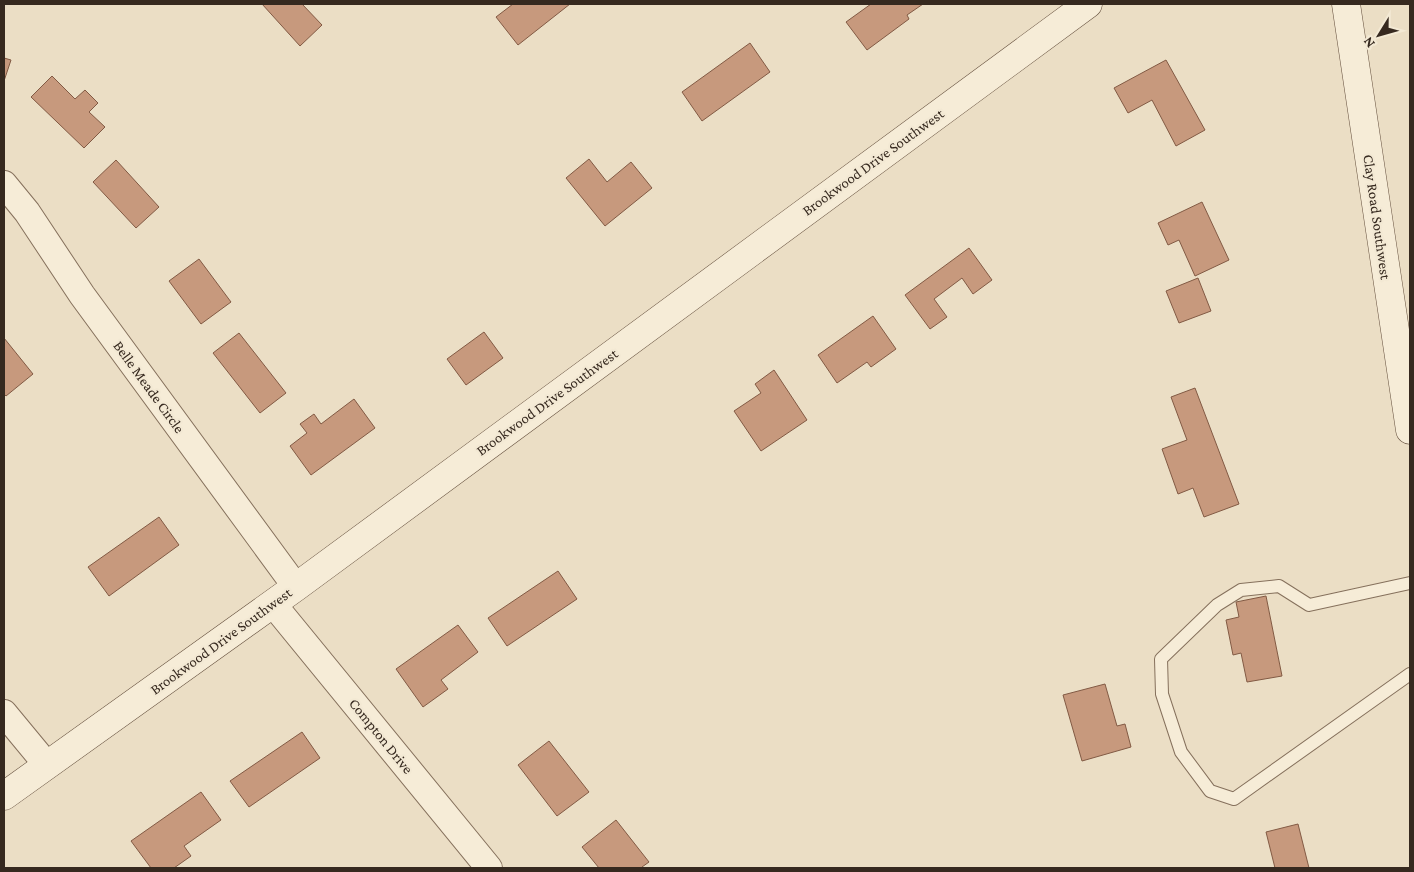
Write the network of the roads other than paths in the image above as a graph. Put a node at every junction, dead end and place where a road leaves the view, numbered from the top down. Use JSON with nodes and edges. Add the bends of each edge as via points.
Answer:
{"nodes":[{"id":1,"x":1088,"y":4,"type":"edge"},
{"id":2,"x":1346,"y":4,"type":"edge"},
{"id":3,"x":4,"y":184,"type":"edge"},
{"id":4,"x":1410,"y":430,"type":"edge"},
{"id":5,"x":1410,"y":583,"type":"edge"},
{"id":6,"x":296,"y":587,"type":"junction"},
{"id":7,"x":274,"y":604,"type":"junction"},
{"id":8,"x":1410,"y":674,"type":"edge"},
{"id":9,"x":4,"y":713,"type":"edge"},
{"id":10,"x":48,"y":765,"type":"junction"},
{"id":11,"x":4,"y":796,"type":"edge"},
{"id":12,"x":489,"y":868,"type":"edge"}],
"edges":[{"from":1,"to":6,"type":"street","name":"Brookwood Drive Southwest"},
{"from":2,"to":4,"type":"street","name":"Clay Road Southwest"},
{"from":3,"to":6,"type":"street","name":"Belle Meade Circle","via":[[27,212],[82,296]]},
{"from":5,"to":8,"type":"lane","via":[[1309,605],[1278,586],[1241,590],[1217,606],[1161,659],[1162,694],[1181,752],[1210,791],[1234,798]]},
{"from":6,"to":7,"type":"street","name":"Brookwood Drive Southwest"},
{"from":7,"to":10,"type":"street","name":"Brookwood Drive Southwest"},
{"from":7,"to":12,"type":"street","name":"Compton Drive"},
{"from":9,"to":10,"type":"street"},
{"from":10,"to":11,"type":"street","name":"Brookwood Drive Southwest"}]}
